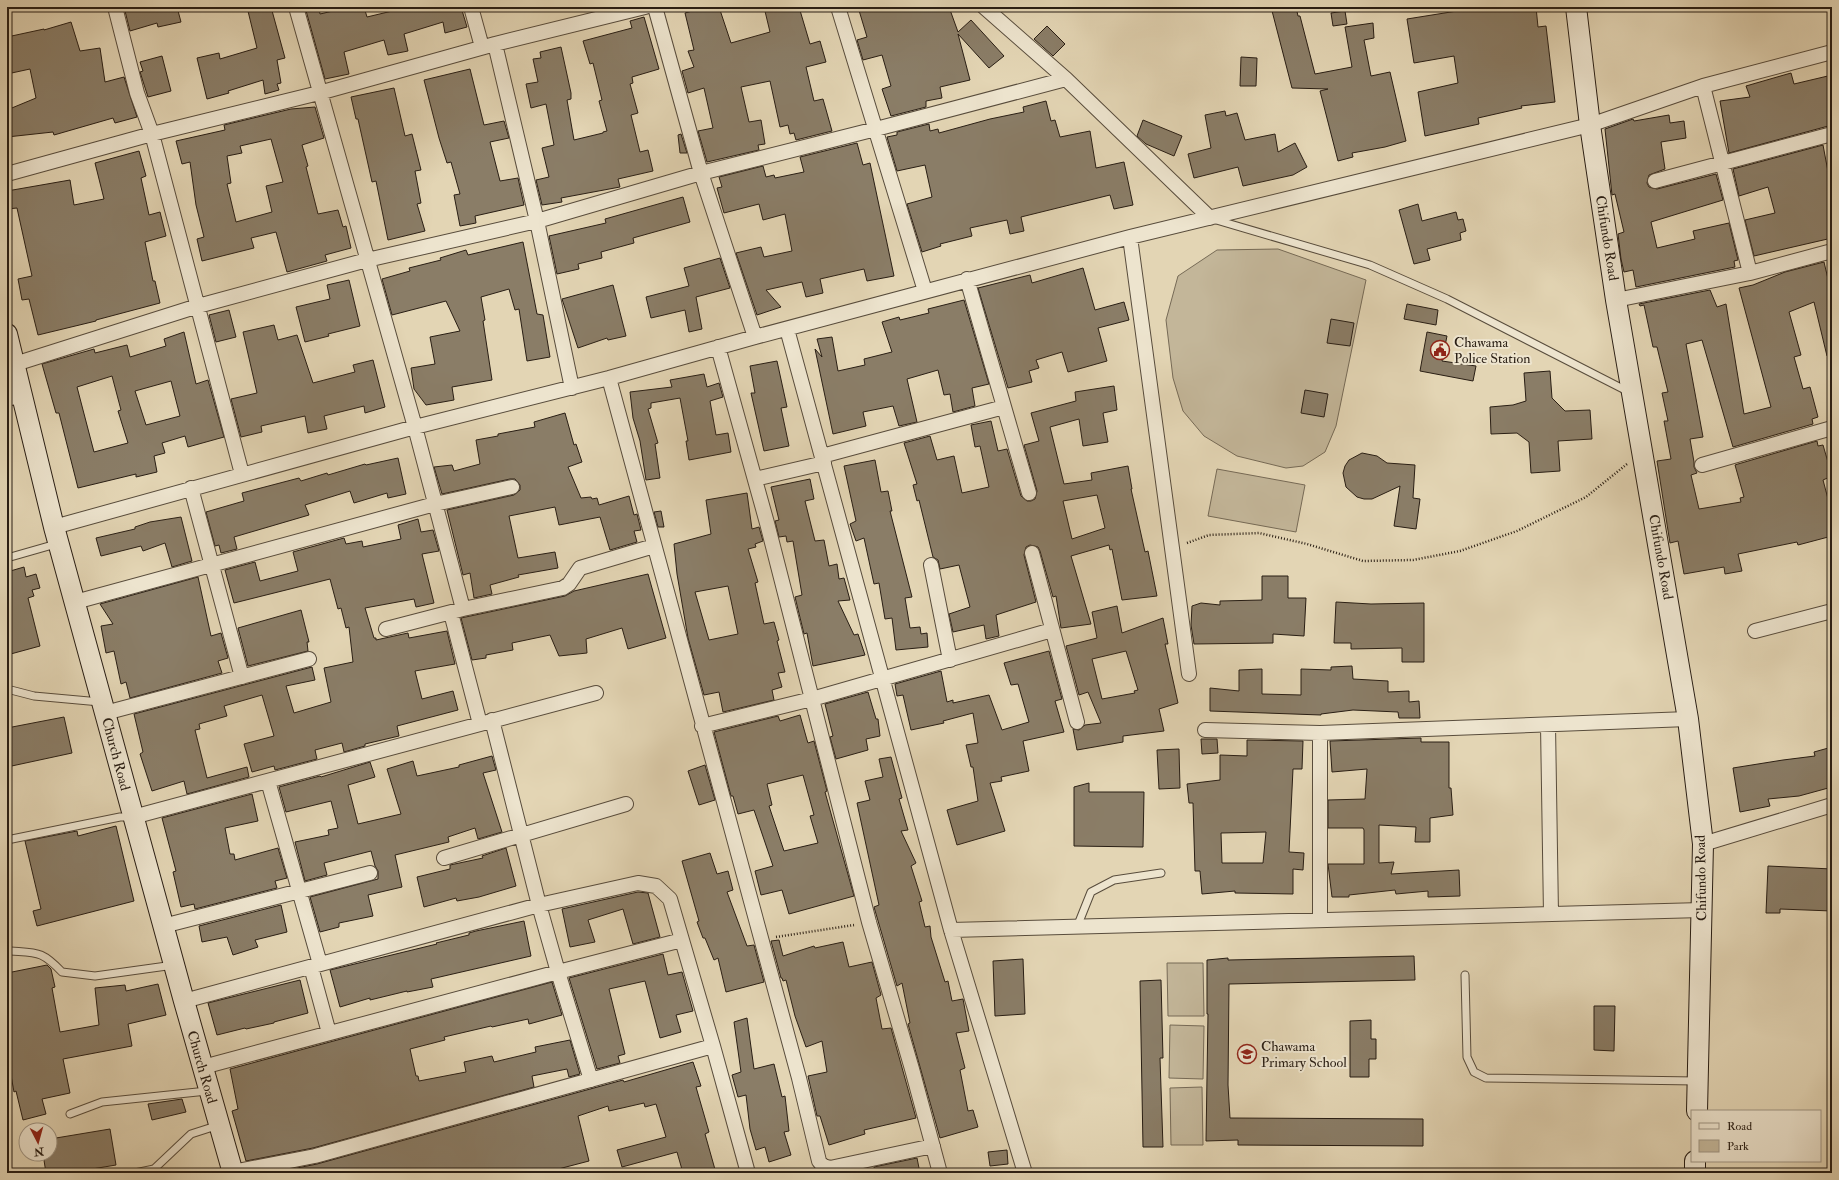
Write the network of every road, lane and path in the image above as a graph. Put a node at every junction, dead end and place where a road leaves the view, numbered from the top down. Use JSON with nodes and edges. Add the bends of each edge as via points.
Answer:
{"nodes":[{"id":1,"x":115,"y":7,"type":"edge"},
{"id":2,"x":296,"y":7,"type":"edge"},
{"id":3,"x":471,"y":7,"type":"edge"},
{"id":4,"x":645,"y":7,"type":"edge"},
{"id":5,"x":655,"y":7,"type":"edge"},
{"id":6,"x":838,"y":7,"type":"edge"},
{"id":7,"x":984,"y":7,"type":"edge"},
{"id":8,"x":1576,"y":7,"type":"edge"},
{"id":9,"x":488,"y":46,"type":"junction"},
{"id":10,"x":1832,"y":52,"type":"edge"},
{"id":11,"x":1066,"y":79,"type":"junction"},
{"id":12,"x":1703,"y":86,"type":"junction"},
{"id":13,"x":319,"y":93,"type":"junction"},
{"id":14,"x":1590,"y":124,"type":"junction"},
{"id":15,"x":876,"y":130,"type":"junction"},
{"id":16,"x":152,"y":134,"type":"junction"},
{"id":17,"x":1832,"y":134,"type":"edge"},
{"id":18,"x":1723,"y":163,"type":"junction"},
{"id":19,"x":701,"y":173,"type":"junction"},
{"id":20,"x":7,"y":174,"type":"edge"},
{"id":21,"x":1655,"y":181,"type":"dead end"},
{"id":22,"x":1210,"y":218,"type":"junction"},
{"id":23,"x":537,"y":221,"type":"junction"},
{"id":24,"x":1130,"y":237,"type":"junction"},
{"id":25,"x":1832,"y":251,"type":"edge"},
{"id":26,"x":367,"y":260,"type":"junction"},
{"id":27,"x":1750,"y":273,"type":"junction"},
{"id":28,"x":967,"y":280,"type":"junction"},
{"id":29,"x":925,"y":291,"type":"junction"},
{"id":30,"x":1616,"y":300,"type":"junction"},
{"id":31,"x":198,"y":306,"type":"junction"},
{"id":32,"x":787,"y":329,"type":"junction"},
{"id":33,"x":7,"y":334,"type":"edge"},
{"id":34,"x":755,"y":336,"type":"junction"},
{"id":35,"x":718,"y":347,"type":"junction"},
{"id":36,"x":15,"y":364,"type":"junction"},
{"id":37,"x":609,"y":378,"type":"junction"},
{"id":38,"x":572,"y":388,"type":"junction"},
{"id":39,"x":1633,"y":394,"type":"junction"},
{"id":40,"x":15,"y":397,"type":"edge"},
{"id":41,"x":1004,"y":407,"type":"junction"},
{"id":42,"x":415,"y":427,"type":"junction"},
{"id":43,"x":1832,"y":428,"type":"edge"},
{"id":44,"x":1643,"y":451,"type":"junction"},
{"id":45,"x":823,"y":459,"type":"junction"},
{"id":46,"x":1702,"y":465,"type":"dead end"},
{"id":47,"x":242,"y":474,"type":"junction"},
{"id":48,"x":755,"y":479,"type":"junction"},
{"id":49,"x":512,"y":487,"type":"dead end"},
{"id":50,"x":191,"y":488,"type":"junction"},
{"id":51,"x":1029,"y":493,"type":"dead end"},
{"id":52,"x":435,"y":504,"type":"junction"},
{"id":53,"x":56,"y":535,"type":"junction"},
{"id":54,"x":654,"y":546,"type":"junction"},
{"id":55,"x":1173,"y":548,"type":"junction"},
{"id":56,"x":1032,"y":553,"type":"dead end"},
{"id":57,"x":7,"y":558,"type":"edge"},
{"id":58,"x":212,"y":565,"type":"junction"},
{"id":59,"x":931,"y":565,"type":"dead end"},
{"id":60,"x":75,"y":602,"type":"junction"},
{"id":61,"x":457,"y":611,"type":"junction"},
{"id":62,"x":1832,"y":611,"type":"edge"},
{"id":63,"x":386,"y":629,"type":"dead end"},
{"id":64,"x":1052,"y":630,"type":"junction"},
{"id":65,"x":1755,"y":631,"type":"dead end"},
{"id":66,"x":309,"y":659,"type":"dead end"},
{"id":67,"x":950,"y":660,"type":"junction"},
{"id":68,"x":1189,"y":674,"type":"dead end"},
{"id":69,"x":242,"y":677,"type":"junction"},
{"id":70,"x":882,"y":679,"type":"junction"},
{"id":71,"x":7,"y":689,"type":"edge"},
{"id":72,"x":596,"y":693,"type":"dead end"},
{"id":73,"x":812,"y":699,"type":"junction"},
{"id":74,"x":104,"y":708,"type":"junction"},
{"id":75,"x":1688,"y":719,"type":"junction"},
{"id":76,"x":486,"y":722,"type":"junction"},
{"id":77,"x":1077,"y":722,"type":"dead end"},
{"id":78,"x":1548,"y":725,"type":"junction"},
{"id":79,"x":702,"y":726,"type":"junction"},
{"id":80,"x":1205,"y":730,"type":"dead end"},
{"id":81,"x":1320,"y":733,"type":"junction"},
{"id":82,"x":268,"y":781,"type":"junction"},
{"id":83,"x":626,"y":804,"type":"dead end"},
{"id":84,"x":1832,"y":805,"type":"edge"},
{"id":85,"x":133,"y":817,"type":"junction"},
{"id":86,"x":521,"y":835,"type":"junction"},
{"id":87,"x":7,"y":840,"type":"edge"},
{"id":88,"x":1703,"y":844,"type":"junction"},
{"id":89,"x":444,"y":858,"type":"dead end"},
{"id":90,"x":370,"y":873,"type":"dead end"},
{"id":91,"x":1161,"y":873,"type":"dead end"},
{"id":92,"x":299,"y":892,"type":"junction"},
{"id":93,"x":539,"y":905,"type":"junction"},
{"id":94,"x":1702,"y":910,"type":"junction"},
{"id":95,"x":1551,"y":914,"type":"junction"},
{"id":96,"x":1320,"y":920,"type":"junction"},
{"id":97,"x":869,"y":922,"type":"junction"},
{"id":98,"x":163,"y":926,"type":"junction"},
{"id":99,"x":1077,"y":927,"type":"junction"},
{"id":100,"x":952,"y":930,"type":"junction"},
{"id":101,"x":682,"y":940,"type":"junction"},
{"id":102,"x":760,"y":940,"type":"junction"},
{"id":103,"x":11,"y":951,"type":"dead end"},
{"id":104,"x":174,"y":965,"type":"junction"},
{"id":105,"x":315,"y":965,"type":"junction"},
{"id":106,"x":558,"y":972,"type":"junction"},
{"id":107,"x":1466,"y":975,"type":"dead end"},
{"id":108,"x":184,"y":1001,"type":"junction"},
{"id":109,"x":329,"y":1033,"type":"junction"},
{"id":110,"x":713,"y":1046,"type":"junction"},
{"id":111,"x":203,"y":1067,"type":"junction"},
{"id":112,"x":592,"y":1080,"type":"junction"},
{"id":113,"x":1698,"y":1081,"type":"junction"},
{"id":114,"x":210,"y":1090,"type":"junction"},
{"id":115,"x":1697,"y":1110,"type":"edge"},
{"id":116,"x":70,"y":1114,"type":"dead end"},
{"id":117,"x":219,"y":1125,"type":"junction"},
{"id":118,"x":933,"y":1146,"type":"junction"},
{"id":119,"x":1695,"y":1162,"type":"edge"},
{"id":120,"x":232,"y":1172,"type":"edge"},
{"id":121,"x":135,"y":1173,"type":"edge"},
{"id":122,"x":748,"y":1173,"type":"edge"},
{"id":123,"x":940,"y":1173,"type":"edge"},
{"id":124,"x":1025,"y":1173,"type":"edge"},
{"id":125,"x":1694,"y":1173,"type":"edge"}],
"edges":[{"from":1,"to":16,"type":"street","via":[[137,93]]},
{"from":2,"to":13,"type":"street"},
{"from":3,"to":9,"type":"street"},
{"from":4,"to":9,"type":"street"},
{"from":5,"to":19,"type":"street"},
{"from":6,"to":15,"type":"street"},
{"from":7,"to":11,"type":"street"},
{"from":8,"to":14,"type":"street","name":"Chifundo Road"},
{"from":9,"to":13,"type":"street"},
{"from":9,"to":23,"type":"street"},
{"from":10,"to":12,"type":"street"},
{"from":11,"to":15,"type":"street"},
{"from":11,"to":22,"type":"street"},
{"from":12,"to":14,"type":"street"},
{"from":12,"to":18,"type":"street"},
{"from":13,"to":16,"type":"street"},
{"from":13,"to":26,"type":"street"},
{"from":14,"to":22,"type":"street"},
{"from":14,"to":30,"type":"street","name":"Chifundo Road"},
{"from":15,"to":19,"type":"street"},
{"from":15,"to":29,"type":"street"},
{"from":16,"to":20,"type":"street"},
{"from":16,"to":31,"type":"street"},
{"from":17,"to":18,"type":"street"},
{"from":18,"to":21,"type":"street"},
{"from":18,"to":27,"type":"street"},
{"from":19,"to":23,"type":"street"},
{"from":19,"to":34,"type":"street"},
{"from":22,"to":24,"type":"street"},
{"from":22,"to":39,"type":"lane","via":[[1370,265],[1447,299]]},
{"from":23,"to":26,"type":"street"},
{"from":23,"to":38,"type":"street"},
{"from":24,"to":28,"type":"street"},
{"from":24,"to":55,"type":"street"},
{"from":25,"to":27,"type":"street"},
{"from":26,"to":31,"type":"street"},
{"from":26,"to":42,"type":"street"},
{"from":27,"to":30,"type":"street"},
{"from":28,"to":29,"type":"street"},
{"from":28,"to":41,"type":"street"},
{"from":29,"to":32,"type":"street"},
{"from":30,"to":39,"type":"street","name":"Chifundo Road"},
{"from":31,"to":36,"type":"street"},
{"from":31,"to":47,"type":"street"},
{"from":32,"to":34,"type":"street"},
{"from":32,"to":45,"type":"street"},
{"from":33,"to":36,"type":"street","name":"Church Road"},
{"from":34,"to":35,"type":"street"},
{"from":35,"to":37,"type":"street"},
{"from":35,"to":48,"type":"street"},
{"from":36,"to":40,"type":"street","name":"Church Road"},
{"from":37,"to":38,"type":"street"},
{"from":37,"to":54,"type":"street"},
{"from":38,"to":42,"type":"street"},
{"from":39,"to":44,"type":"street","name":"Chifundo Road"},
{"from":40,"to":53,"type":"street","name":"Church Road"},
{"from":41,"to":45,"type":"street"},
{"from":41,"to":51,"type":"street"},
{"from":42,"to":47,"type":"street"},
{"from":42,"to":52,"type":"street"},
{"from":43,"to":46,"type":"street"},
{"from":44,"to":55,"type":"path","via":[[1586,497],[1517,530],[1460,551],[1412,560],[1363,561],[1259,533],[1209,535]]},
{"from":44,"to":75,"type":"street","name":"Chifundo Road"},
{"from":45,"to":48,"type":"street"},
{"from":45,"to":70,"type":"street"},
{"from":47,"to":50,"type":"street"},
{"from":48,"to":73,"type":"street"},
{"from":49,"to":52,"type":"street"},
{"from":50,"to":53,"type":"street"},
{"from":50,"to":58,"type":"street"},
{"from":52,"to":58,"type":"street"},
{"from":52,"to":61,"type":"street"},
{"from":53,"to":57,"type":"lane"},
{"from":53,"to":60,"type":"street","name":"Church Road"},
{"from":54,"to":61,"type":"street","via":[[580,568],[570,584],[564,588]]},
{"from":54,"to":79,"type":"street"},
{"from":55,"to":68,"type":"street"},
{"from":56,"to":64,"type":"street"},
{"from":58,"to":60,"type":"street"},
{"from":58,"to":69,"type":"street"},
{"from":59,"to":67,"type":"street"},
{"from":60,"to":74,"type":"street","name":"Church Road"},
{"from":61,"to":63,"type":"street"},
{"from":61,"to":76,"type":"street"},
{"from":62,"to":65,"type":"street"},
{"from":64,"to":67,"type":"street"},
{"from":64,"to":77,"type":"street"},
{"from":66,"to":69,"type":"street"},
{"from":67,"to":70,"type":"street"},
{"from":69,"to":74,"type":"street"},
{"from":70,"to":73,"type":"street"},
{"from":70,"to":100,"type":"street"},
{"from":71,"to":74,"type":"lane"},
{"from":72,"to":76,"type":"street"},
{"from":73,"to":79,"type":"street"},
{"from":73,"to":97,"type":"street"},
{"from":74,"to":85,"type":"street","name":"Church Road"},
{"from":75,"to":78,"type":"street"},
{"from":75,"to":88,"type":"street","name":"Chifundo Road"},
{"from":76,"to":82,"type":"street"},
{"from":76,"to":86,"type":"street"},
{"from":78,"to":81,"type":"street"},
{"from":78,"to":95,"type":"street"},
{"from":79,"to":102,"type":"street"},
{"from":80,"to":81,"type":"street"},
{"from":81,"to":96,"type":"street"},
{"from":82,"to":85,"type":"street"},
{"from":82,"to":92,"type":"street"},
{"from":83,"to":86,"type":"street"},
{"from":84,"to":88,"type":"street"},
{"from":85,"to":87,"type":"lane","via":[[120,817]]},
{"from":85,"to":98,"type":"street","name":"Church Road"},
{"from":86,"to":89,"type":"street"},
{"from":86,"to":93,"type":"street"},
{"from":88,"to":94,"type":"street","name":"Chifundo Road"},
{"from":90,"to":92,"type":"street"},
{"from":91,"to":99,"type":"lane","via":[[1114,880],[1091,892]]},
{"from":92,"to":98,"type":"street"},
{"from":92,"to":105,"type":"street"},
{"from":93,"to":101,"type":"street","via":[[638,883],[656,886],[670,899]]},
{"from":93,"to":105,"type":"street"},
{"from":93,"to":106,"type":"street"},
{"from":94,"to":95,"type":"street"},
{"from":94,"to":113,"type":"street","name":"Chifundo Road"},
{"from":95,"to":96,"type":"street"},
{"from":96,"to":99,"type":"street"},
{"from":97,"to":102,"type":"path"},
{"from":97,"to":118,"type":"street"},
{"from":98,"to":104,"type":"street","name":"Church Road"},
{"from":99,"to":100,"type":"street"},
{"from":100,"to":124,"type":"street"},
{"from":101,"to":106,"type":"street"},
{"from":101,"to":110,"type":"street"},
{"from":102,"to":118,"type":"street","via":[[799,1078],[819,1161],[823,1166],[830,1168]]},
{"from":103,"to":104,"type":"lane","via":[[40,953],[62,972],[95,976]]},
{"from":104,"to":108,"type":"street","name":"Church Road"},
{"from":105,"to":108,"type":"street"},
{"from":105,"to":109,"type":"street"},
{"from":106,"to":109,"type":"street"},
{"from":106,"to":112,"type":"street"},
{"from":107,"to":113,"type":"lane","via":[[1467,1057],[1474,1072],[1486,1078]]},
{"from":108,"to":111,"type":"street","name":"Church Road"},
{"from":109,"to":111,"type":"street"},
{"from":110,"to":112,"type":"street"},
{"from":110,"to":122,"type":"street"},
{"from":111,"to":114,"type":"street","name":"Church Road"},
{"from":112,"to":120,"type":"street","via":[[315,1156]]},
{"from":113,"to":115,"type":"street","name":"Chifundo Road"},
{"from":114,"to":116,"type":"lane","via":[[102,1102]]},
{"from":114,"to":117,"type":"street","name":"Church Road"},
{"from":117,"to":120,"type":"street","name":"Church Road"},
{"from":117,"to":121,"type":"lane","via":[[191,1134],[154,1169]]},
{"from":118,"to":123,"type":"street"},
{"from":119,"to":125,"type":"street"}]}
